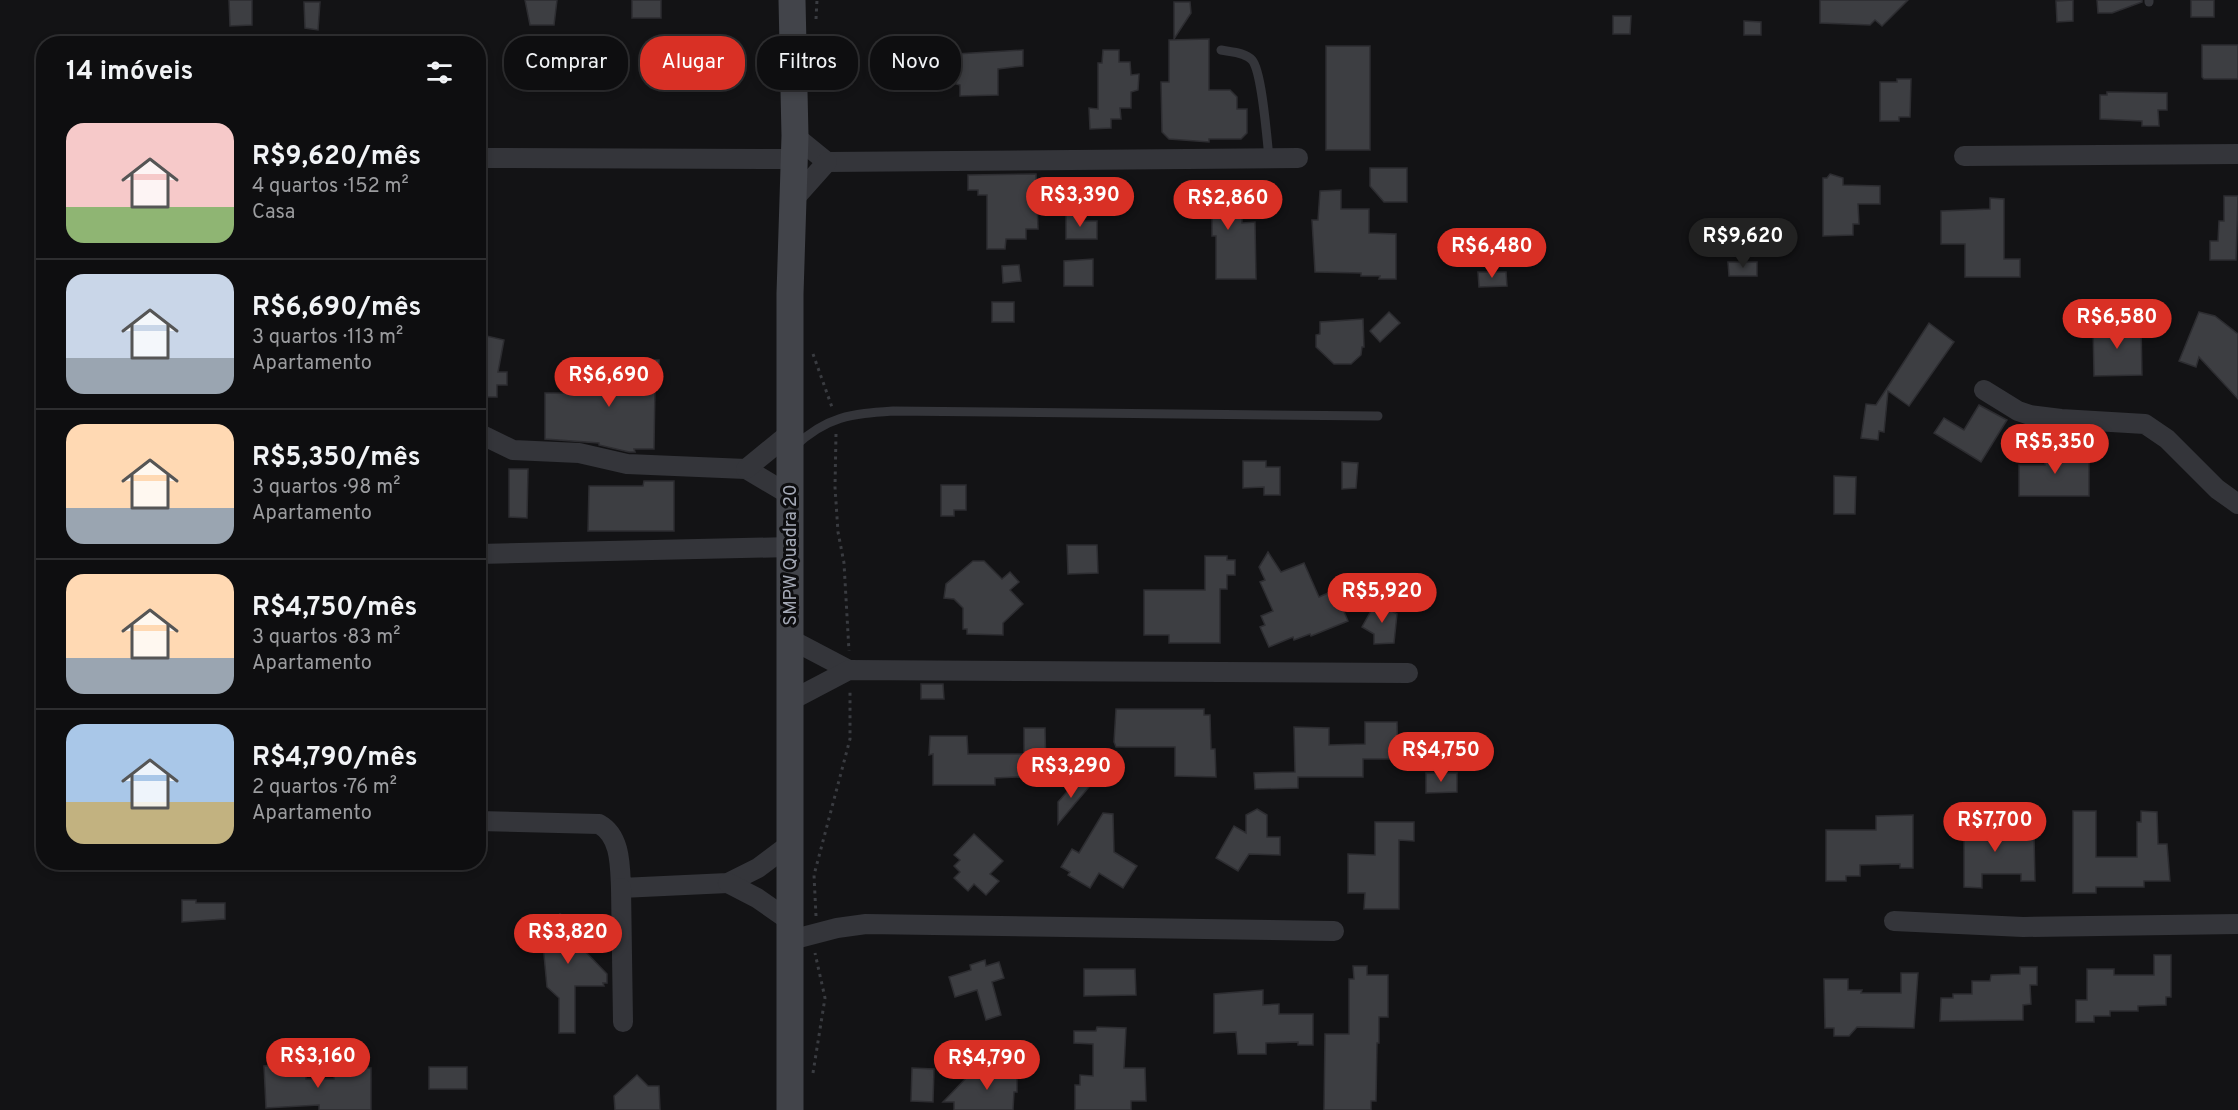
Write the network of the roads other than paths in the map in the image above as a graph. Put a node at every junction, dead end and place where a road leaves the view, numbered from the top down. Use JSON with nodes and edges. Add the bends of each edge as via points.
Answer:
{"nodes":[{"id":1,"x":792,"y":0,"type":"edge"},
{"id":2,"x":1221,"y":50,"type":"dead end"},
{"id":3,"x":795,"y":148,"type":"junction"},
{"id":4,"x":2238,"y":154,"type":"edge"},
{"id":5,"x":1964,"y":156,"type":"dead end"},
{"id":6,"x":486,"y":158,"type":"edge"},
{"id":7,"x":1269,"y":158,"type":"junction"},
{"id":8,"x":1298,"y":158,"type":"dead end"},
{"id":9,"x":827,"y":162,"type":"junction"},
{"id":10,"x":794,"y":199,"type":"junction"},
{"id":11,"x":1984,"y":390,"type":"dead end"},
{"id":12,"x":1378,"y":416,"type":"dead end"},
{"id":13,"x":486,"y":438,"type":"edge"},
{"id":14,"x":790,"y":441,"type":"junction"},
{"id":15,"x":746,"y":469,"type":"junction"},
{"id":16,"x":790,"y":495,"type":"junction"},
{"id":17,"x":2238,"y":504,"type":"edge"},
{"id":18,"x":790,"y":547,"type":"junction"},
{"id":19,"x":486,"y":554,"type":"edge"},
{"id":20,"x":790,"y":639,"type":"junction"},
{"id":21,"x":849,"y":670,"type":"junction"},
{"id":22,"x":1408,"y":673,"type":"dead end"},
{"id":23,"x":790,"y":700,"type":"junction"},
{"id":24,"x":486,"y":821,"type":"edge"},
{"id":25,"x":790,"y":844,"type":"junction"},
{"id":26,"x":728,"y":883,"type":"junction"},
{"id":27,"x":621,"y":888,"type":"junction"},
{"id":28,"x":1894,"y":921,"type":"dead end"},
{"id":29,"x":2238,"y":924,"type":"edge"},
{"id":30,"x":799,"y":931,"type":"junction"},
{"id":31,"x":1334,"y":931,"type":"dead end"},
{"id":32,"x":623,"y":1022,"type":"dead end"},
{"id":33,"x":790,"y":1110,"type":"edge"}],
"edges":[{"from":1,"to":3,"type":"street","name":"SMPW Quadra 20"},
{"from":2,"to":7,"type":"lane","via":[[1244,54],[1253,60]]},
{"from":3,"to":6,"type":"street"},
{"from":3,"to":9,"type":"street"},
{"from":3,"to":10,"type":"street","name":"SMPW Quadra 20"},
{"from":4,"to":5,"type":"street"},
{"from":7,"to":8,"type":"street"},
{"from":7,"to":9,"type":"street"},
{"from":9,"to":10,"type":"street"},
{"from":10,"to":14,"type":"street","name":"SMPW Quadra 20","via":[[789,294]]},
{"from":11,"to":17,"type":"street","via":[[2030,415],[2145,424]]},
{"from":12,"to":14,"type":"lane","via":[[924,410],[836,418]]},
{"from":13,"to":15,"type":"street","via":[[521,451],[579,453],[627,464]]},
{"from":14,"to":15,"type":"street"},
{"from":14,"to":16,"type":"street","name":"SMPW Quadra 20"},
{"from":15,"to":16,"type":"street"},
{"from":16,"to":18,"type":"street","name":"SMPW Quadra 20"},
{"from":18,"to":19,"type":"street"},
{"from":18,"to":20,"type":"street","name":"SMPW Quadra 20"},
{"from":20,"to":21,"type":"street"},
{"from":20,"to":23,"type":"street","name":"SMPW Quadra 20"},
{"from":21,"to":22,"type":"street"},
{"from":21,"to":23,"type":"street"},
{"from":23,"to":25,"type":"street","name":"SMPW Quadra 20"},
{"from":24,"to":27,"type":"street","via":[[599,824],[607,828],[615,843]]},
{"from":25,"to":26,"type":"street","via":[[758,868]]},
{"from":25,"to":30,"type":"street","name":"SMPW Quadra 20"},
{"from":26,"to":27,"type":"street"},
{"from":26,"to":30,"type":"street","via":[[757,898]]},
{"from":27,"to":32,"type":"street"},
{"from":28,"to":29,"type":"street","via":[[2023,927]]},
{"from":30,"to":31,"type":"street","via":[[866,924]]},
{"from":30,"to":33,"type":"street","name":"SMPW Quadra 20"}]}
